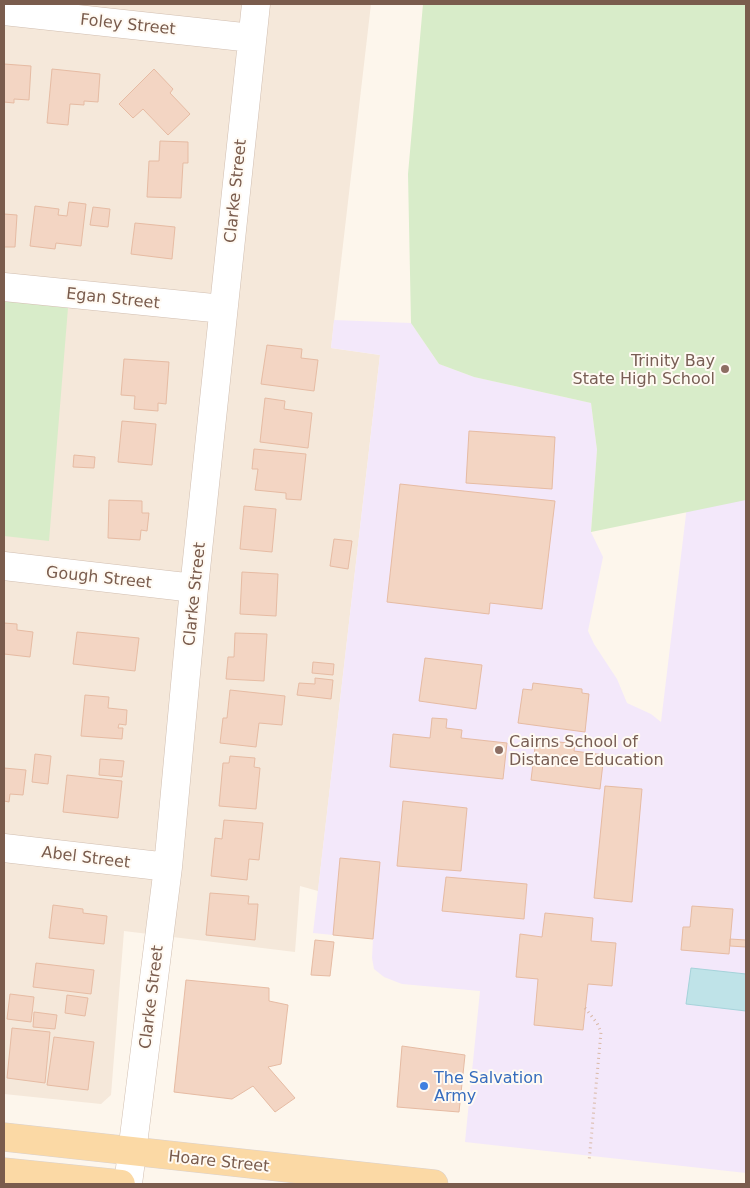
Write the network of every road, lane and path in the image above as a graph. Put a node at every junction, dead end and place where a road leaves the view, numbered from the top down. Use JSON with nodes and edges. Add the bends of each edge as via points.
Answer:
{"nodes":[{"id":1,"x":256,"y":4,"type":"edge"},
{"id":2,"x":4,"y":11,"type":"edge"},
{"id":3,"x":252,"y":38,"type":"junction"},
{"id":4,"x":4,"y":287,"type":"edge"},
{"id":5,"x":223,"y":309,"type":"junction"},
{"id":6,"x":4,"y":566,"type":"edge"},
{"id":7,"x":194,"y":588,"type":"junction"},
{"id":8,"x":4,"y":848,"type":"edge"},
{"id":9,"x":168,"y":867,"type":"junction"},
{"id":10,"x":585,"y":1008,"type":"dead end"},
{"id":11,"x":4,"y":1137,"type":"edge"},
{"id":12,"x":132,"y":1151,"type":"junction"},
{"id":13,"x":589,"y":1162,"type":"dead end"},
{"id":14,"x":4,"y":1172,"type":"edge"},
{"id":15,"x":121,"y":1184,"type":"edge"},
{"id":16,"x":128,"y":1184,"type":"edge"},
{"id":17,"x":434,"y":1184,"type":"edge"}],
"edges":[{"from":1,"to":3,"type":"street","name":"Clarke Street"},
{"from":2,"to":3,"type":"street","name":"Foley Street"},
{"from":3,"to":5,"type":"street","name":"Clarke Street"},
{"from":4,"to":5,"type":"street","name":"Egan Street"},
{"from":5,"to":7,"type":"street","name":"Clarke Street"},
{"from":6,"to":7,"type":"street","name":"Gough Street"},
{"from":7,"to":9,"type":"street","name":"Clarke Street"},
{"from":8,"to":9,"type":"street","name":"Abel Street"},
{"from":9,"to":12,"type":"street","name":"Clarke Street"},
{"from":10,"to":13,"type":"path","via":[[601,1032]]},
{"from":11,"to":12,"type":"main road","name":"Hoare Street"},
{"from":12,"to":16,"type":"street","name":"Clarke Street"},
{"from":12,"to":17,"type":"main road","name":"Hoare Street"},
{"from":14,"to":15,"type":"main road"}]}
